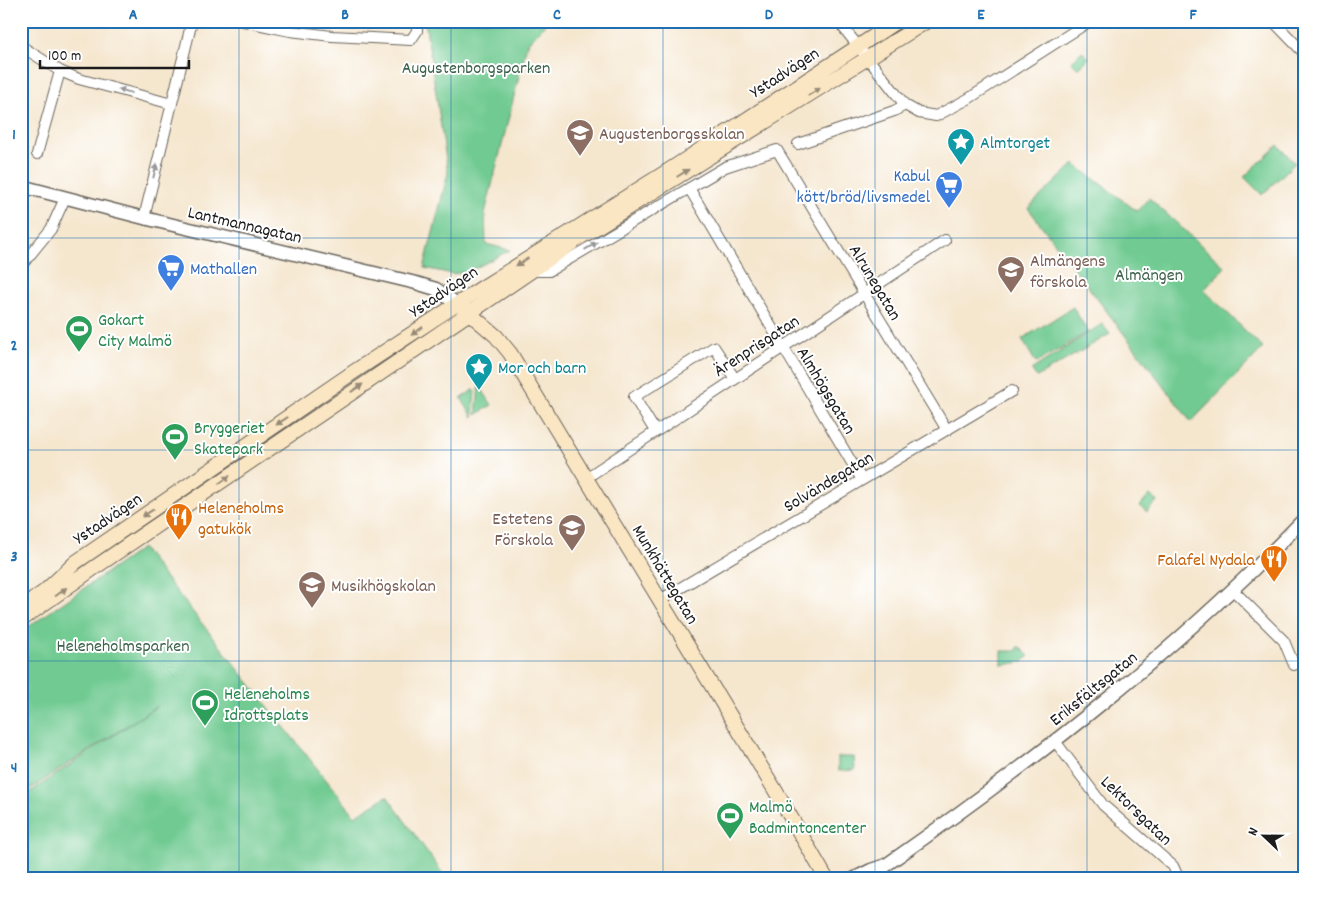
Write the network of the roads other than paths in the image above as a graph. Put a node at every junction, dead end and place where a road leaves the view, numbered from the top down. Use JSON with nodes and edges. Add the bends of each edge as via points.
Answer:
{"nodes":[{"id":1,"x":192,"y":21,"type":"edge"},
{"id":2,"x":242,"y":21,"type":"edge"},
{"id":3,"x":417,"y":21,"type":"edge"},
{"id":4,"x":838,"y":21,"type":"edge"},
{"id":5,"x":897,"y":21,"type":"edge"},
{"id":6,"x":927,"y":21,"type":"edge"},
{"id":7,"x":1090,"y":21,"type":"edge"},
{"id":8,"x":1273,"y":21,"type":"edge"},
{"id":9,"x":21,"y":46,"type":"edge"},
{"id":10,"x":859,"y":46,"type":"junction"},
{"id":11,"x":1304,"y":52,"type":"edge"},
{"id":12,"x":869,"y":58,"type":"junction"},
{"id":13,"x":60,"y":71,"type":"junction"},
{"id":14,"x":172,"y":104,"type":"junction"},
{"id":15,"x":905,"y":106,"type":"junction"},
{"id":16,"x":798,"y":144,"type":"dead end"},
{"id":17,"x":777,"y":150,"type":"joint"},
{"id":18,"x":38,"y":154,"type":"dead end"},
{"id":19,"x":21,"y":186,"type":"edge"},
{"id":20,"x":688,"y":188,"type":"junction"},
{"id":21,"x":64,"y":198,"type":"junction"},
{"id":22,"x":144,"y":218,"type":"junction"},
{"id":23,"x":945,"y":240,"type":"dead end"},
{"id":24,"x":21,"y":266,"type":"edge"},
{"id":25,"x":532,"y":271,"type":"junction"},
{"id":26,"x":864,"y":294,"type":"junction"},
{"id":27,"x":457,"y":304,"type":"junction"},
{"id":28,"x":469,"y":313,"type":"junction"},
{"id":29,"x":783,"y":347,"type":"junction"},
{"id":30,"x":736,"y":379,"type":"junction"},
{"id":31,"x":1012,"y":391,"type":"dead end"},
{"id":32,"x":947,"y":430,"type":"junction"},
{"id":33,"x":655,"y":431,"type":"junction"},
{"id":34,"x":586,"y":478,"type":"junction"},
{"id":35,"x":862,"y":480,"type":"junction"},
{"id":36,"x":1305,"y":518,"type":"edge"},
{"id":37,"x":1234,"y":590,"type":"junction"},
{"id":38,"x":660,"y":600,"type":"junction"},
{"id":39,"x":21,"y":608,"type":"edge"},
{"id":40,"x":21,"y":620,"type":"edge"},
{"id":41,"x":1294,"y":665,"type":"dead end"},
{"id":42,"x":1055,"y":741,"type":"junction"},
{"id":43,"x":886,"y":865,"type":"junction"},
{"id":44,"x":1178,"y":877,"type":"edge"},
{"id":45,"x":826,"y":878,"type":"edge"},
{"id":46,"x":855,"y":878,"type":"edge"},
{"id":47,"x":877,"y":878,"type":"edge"}],
"edges":[{"from":1,"to":14,"type":"street"},
{"from":2,"to":3,"type":"street","via":[[332,36],[411,40],[417,31]]},
{"from":4,"to":10,"type":"street"},
{"from":5,"to":10,"type":"main road","name":"Ystadvägen"},
{"from":6,"to":12,"type":"main road","name":"Ystadvägen"},
{"from":7,"to":15,"type":"street","via":[[968,100],[936,116]]},
{"from":8,"to":11,"type":"street"},
{"from":9,"to":13,"type":"street"},
{"from":10,"to":12,"type":"street"},
{"from":10,"to":27,"type":"main road","name":"Ystadvägen","one_way":true},
{"from":12,"to":15,"type":"street"},
{"from":25,"to":12,"type":"main road","name":"Ystadvägen","one_way":true,"via":[[584,235]]},
{"from":14,"to":13,"type":"street","one_way":true},
{"from":13,"to":18,"type":"street"},
{"from":22,"to":14,"type":"street","one_way":true},
{"from":15,"to":16,"type":"street"},
{"from":17,"to":20,"type":"street","name":"Ystadvägen","via":[[725,167]]},
{"from":17,"to":26,"type":"street","name":"Alrunegatan"},
{"from":19,"to":21,"type":"street","name":"Lantmannagatan"},
{"from":25,"to":20,"type":"street","name":"Ystadvägen","one_way":true,"via":[[549,271]]},
{"from":20,"to":29,"type":"street","name":"Almhögsgatan"},
{"from":21,"to":22,"type":"street","name":"Lantmannagatan"},
{"from":21,"to":24,"type":"street","via":[[51,229]]},
{"from":22,"to":27,"type":"street","name":"Lantmannagatan","via":[[416,283],[436,289]]},
{"from":23,"to":26,"type":"street","name":"Ärenprisgatan"},
{"from":25,"to":28,"type":"main road","name":"Ystadvägen"},
{"from":26,"to":29,"type":"street","name":"Ärenprisgatan"},
{"from":26,"to":32,"type":"street","name":"Alrunegatan"},
{"from":27,"to":28,"type":"main road","name":"Munkhättegatan"},
{"from":27,"to":39,"type":"main road","name":"Ystadvägen","one_way":true,"via":[[76,562]]},
{"from":28,"to":34,"type":"main road","name":"Munkhättegatan","via":[[510,353]]},
{"from":40,"to":28,"type":"main road","name":"Ystadvägen","one_way":true},
{"from":29,"to":30,"type":"street","name":"Ärenprisgatan"},
{"from":29,"to":35,"type":"street","name":"Almhögsgatan"},
{"from":30,"to":33,"type":"street","name":"Ärenprisgatan"},
{"from":30,"to":33,"type":"street","via":[[714,348],[634,397]]},
{"from":31,"to":32,"type":"street","name":"Solvändegatan"},
{"from":32,"to":35,"type":"street","name":"Solvändegatan"},
{"from":33,"to":34,"type":"street","name":"Ärenprisgatan"},
{"from":34,"to":38,"type":"main road","name":"Munkhättegatan"},
{"from":35,"to":38,"type":"street","name":"Solvändegatan"},
{"from":36,"to":37,"type":"street","name":"Eriksfältsgatan"},
{"from":37,"to":41,"type":"street","via":[[1284,641]]},
{"from":37,"to":42,"type":"street","name":"Eriksfältsgatan","via":[[1142,671]]},
{"from":38,"to":45,"type":"main road","name":"Munkhättegatan"},
{"from":42,"to":43,"type":"street","name":"Eriksfältsgatan"},
{"from":42,"to":44,"type":"street","name":"Lektorsgatan","via":[[1103,805],[1173,866]]},
{"from":43,"to":46,"type":"street","name":"Eriksfältsgatan"},
{"from":43,"to":47,"type":"street","name":"Eriksfältsgatan"}]}
